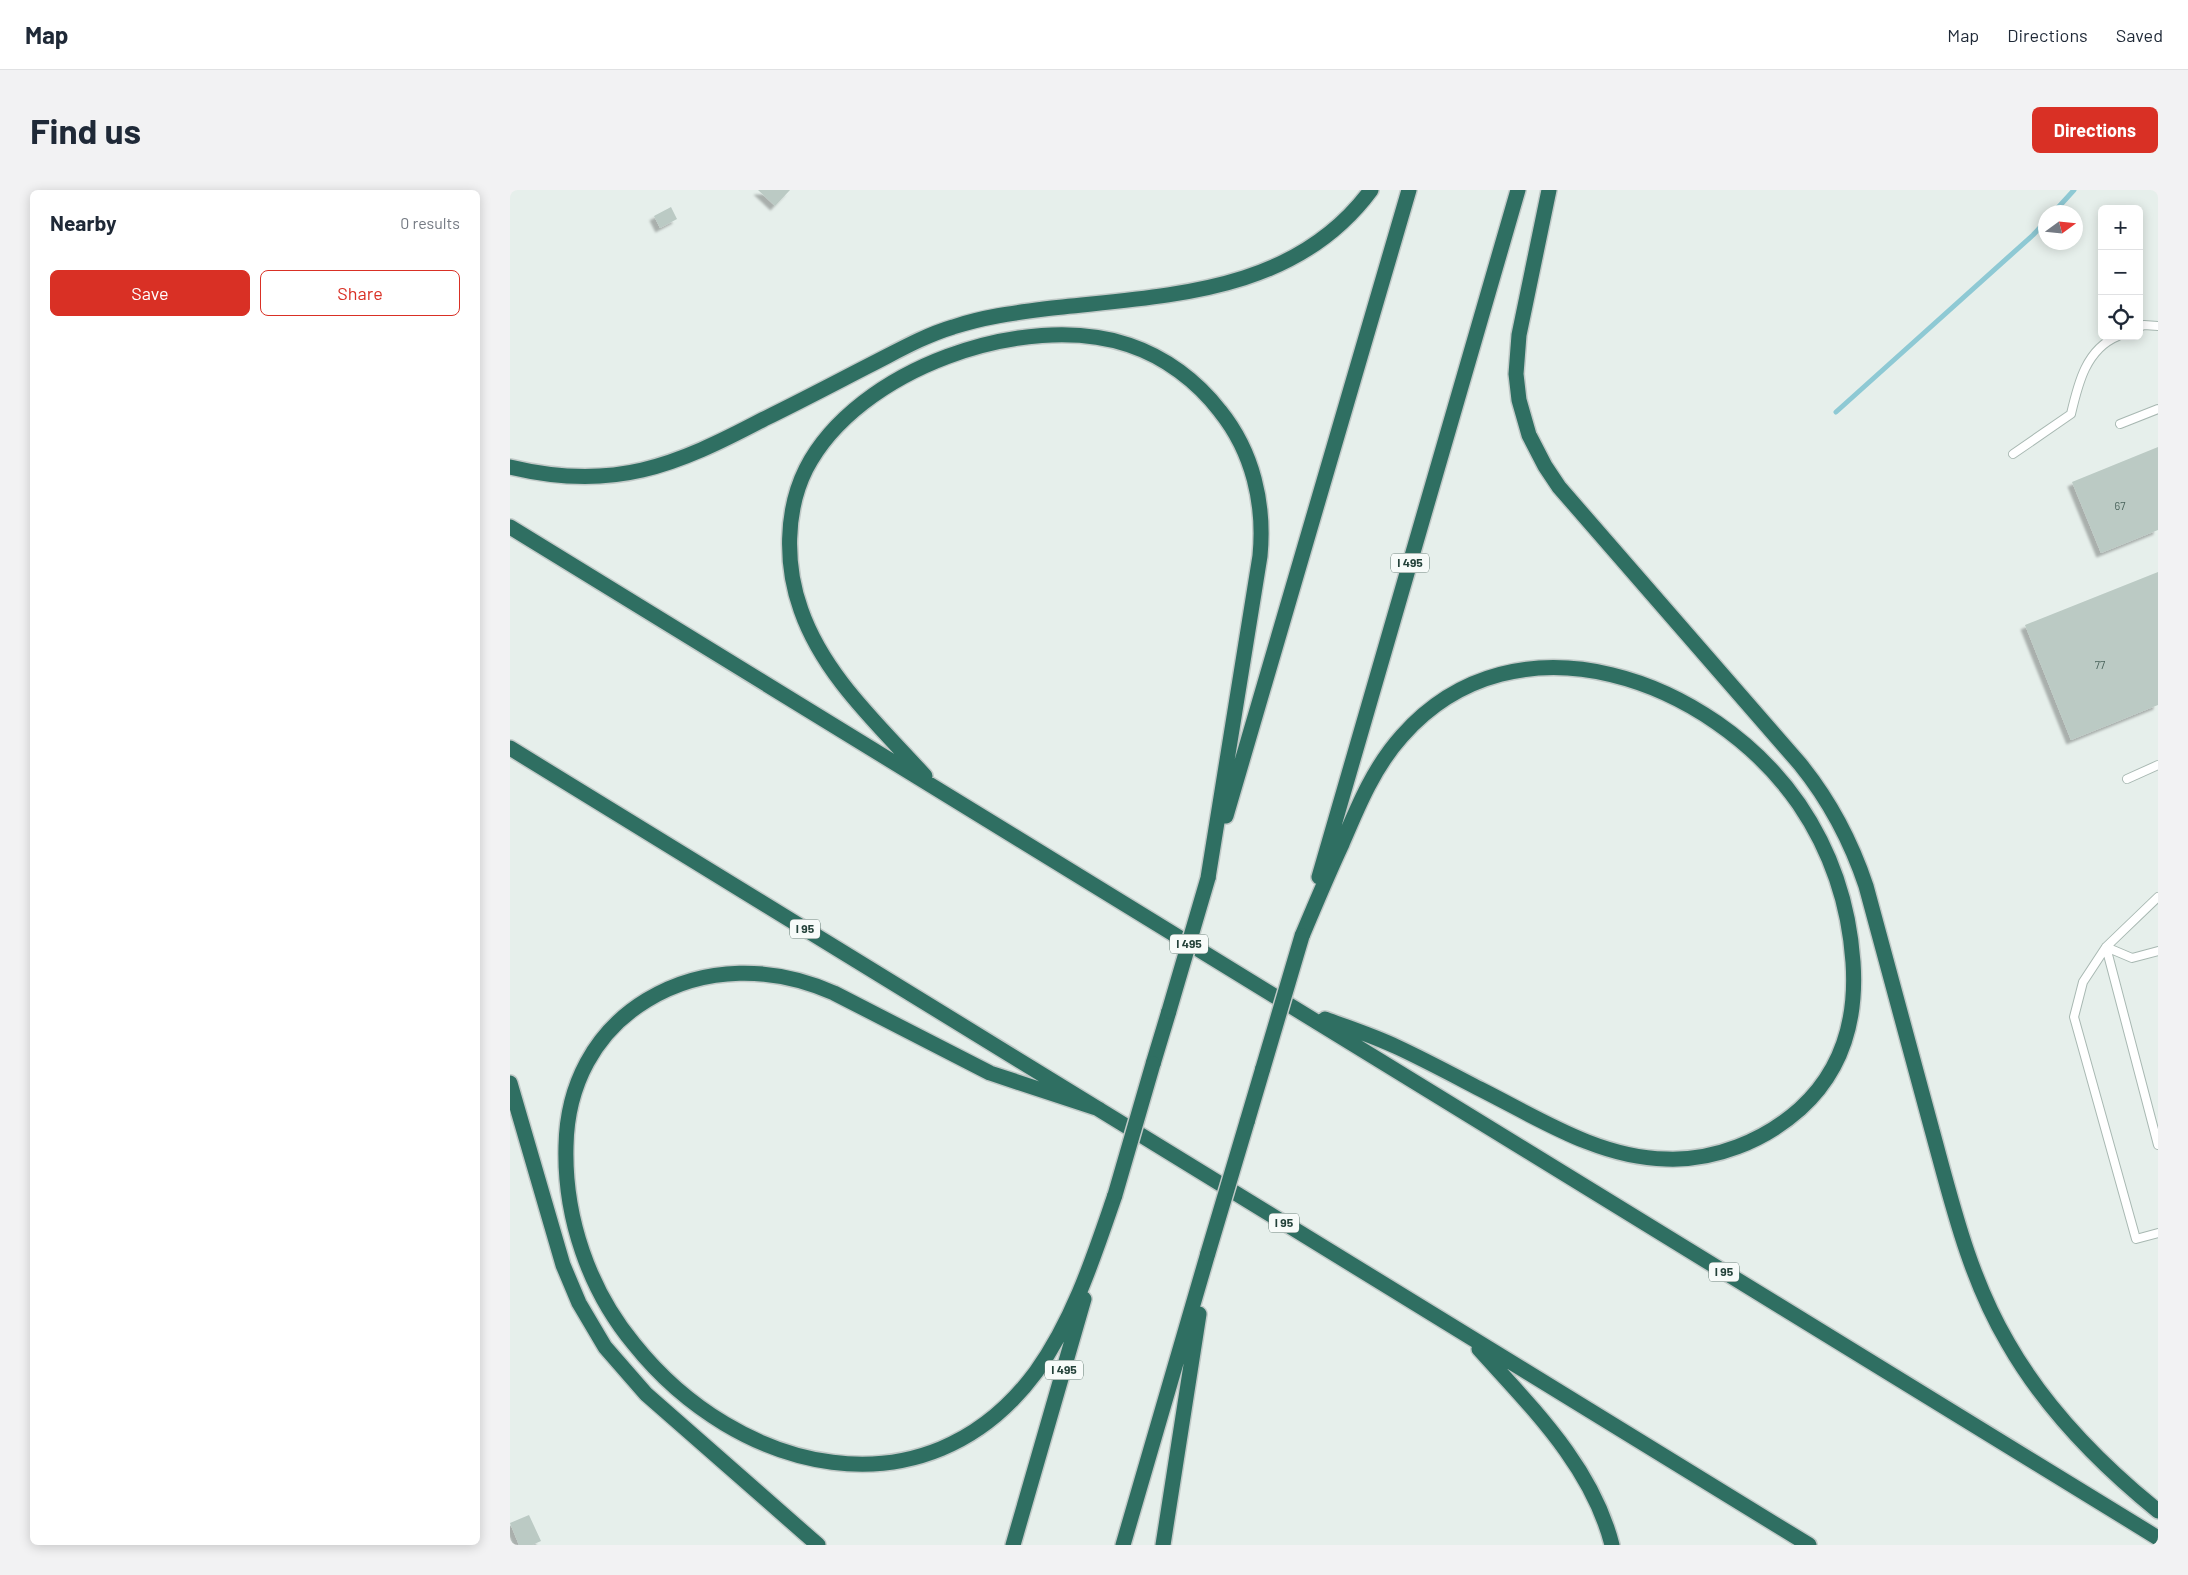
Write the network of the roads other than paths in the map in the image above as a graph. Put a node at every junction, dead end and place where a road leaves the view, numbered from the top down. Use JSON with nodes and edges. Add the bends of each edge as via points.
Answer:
{"nodes":[{"id":1,"x":1371,"y":190,"type":"edge"},
{"id":2,"x":1408,"y":190,"type":"edge"},
{"id":3,"x":1518,"y":190,"type":"edge"},
{"id":4,"x":1549,"y":190,"type":"edge"},
{"id":5,"x":2143,"y":325,"type":"edge"},
{"id":6,"x":2158,"y":326,"type":"edge"},
{"id":7,"x":2109,"y":340,"type":"edge"},
{"id":8,"x":2158,"y":409,"type":"edge"},
{"id":9,"x":2120,"y":424,"type":"dead end"},
{"id":10,"x":2013,"y":454,"type":"dead end"},
{"id":11,"x":510,"y":467,"type":"edge"},
{"id":12,"x":510,"y":527,"type":"edge"},
{"id":13,"x":510,"y":748,"type":"edge"},
{"id":14,"x":2158,"y":765,"type":"edge"},
{"id":15,"x":2127,"y":779,"type":"dead end"},
{"id":16,"x":936,"y":788,"type":"junction"},
{"id":17,"x":1208,"y":878,"type":"junction"},
{"id":18,"x":2158,"y":897,"type":"edge"},
{"id":19,"x":1302,"y":936,"type":"junction"},
{"id":20,"x":2106,"y":947,"type":"junction"},
{"id":21,"x":2158,"y":951,"type":"edge"},
{"id":22,"x":1290,"y":1005,"type":"junction"},
{"id":23,"x":510,"y":1083,"type":"edge"},
{"id":24,"x":1099,"y":1110,"type":"junction"},
{"id":25,"x":2158,"y":1145,"type":"edge"},
{"id":26,"x":1115,"y":1195,"type":"junction"},
{"id":27,"x":2158,"y":1233,"type":"edge"},
{"id":28,"x":1208,"y":1253,"type":"junction"},
{"id":29,"x":1468,"y":1336,"type":"junction"},
{"id":30,"x":2158,"y":1511,"type":"edge"},
{"id":31,"x":2158,"y":1538,"type":"edge"},
{"id":32,"x":818,"y":1545,"type":"edge"},
{"id":33,"x":1013,"y":1545,"type":"edge"},
{"id":34,"x":1123,"y":1545,"type":"edge"},
{"id":35,"x":1163,"y":1545,"type":"edge"},
{"id":36,"x":1612,"y":1545,"type":"edge"},
{"id":37,"x":1809,"y":1545,"type":"edge"}],
"edges":[{"from":1,"to":11,"type":"highway","via":[[1339,226],[1314,245],[1278,266],[1245,279],[1197,290],[1004,314],[955,326],[904,347],[710,447],[657,468],[577,477],[538,474]]},
{"from":2,"to":17,"type":"highway","number":"I 495"},
{"from":3,"to":19,"type":"highway","number":"I 495"},
{"from":4,"to":30,"type":"highway","via":[[1516,361],[1519,400],[1534,445],[1559,487],[1800,764],[1827,801],[1850,843],[1866,886],[1959,1230],[1985,1299],[2016,1357],[2055,1409],[2099,1458]]},
{"from":5,"to":6,"type":"lane"},
{"from":7,"to":10,"type":"lane","via":[[2091,358],[2079,383],[2071,414]]},
{"from":8,"to":9,"type":"lane"},
{"from":12,"to":16,"type":"highway","number":"I 95"},
{"from":13,"to":24,"type":"highway","number":"I 95"},
{"from":14,"to":15,"type":"lane"},
{"from":16,"to":17,"type":"highway","via":[[842,682],[805,621],[793,582],[790,544],[793,509],[802,479],[821,445],[852,413],[901,378],[944,357],[994,342],[1042,336],[1094,337],[1130,345],[1170,365],[1211,400],[1239,439],[1254,475],[1259,498],[1262,522],[1260,556]]},
{"from":16,"to":22,"type":"highway","number":"I 95"},
{"from":17,"to":26,"type":"highway","number":"I 495","bridge":true},
{"from":18,"to":20,"type":"lane"},
{"from":19,"to":22,"type":"highway","via":[[1367,787],[1385,758],[1412,726],[1449,697],[1497,675],[1537,667],[1586,670],[1653,688],[1703,713],[1747,745],[1787,789],[1820,839],[1842,893],[1852,952],[1853,1008],[1847,1038],[1831,1072],[1791,1117],[1767,1133],[1734,1148],[1700,1157],[1669,1160],[1628,1155],[1596,1145],[1394,1046]]},
{"from":19,"to":28,"type":"highway","number":"I 495","bridge":true},
{"from":20,"to":21,"type":"lane","via":[[2132,958]]},
{"from":20,"to":25,"type":"lane"},
{"from":20,"to":27,"type":"lane","via":[[2084,982],[2074,1017],[2136,1239]]},
{"from":22,"to":31,"type":"highway","number":"I 95"},
{"from":23,"to":32,"type":"highway","via":[[562,1266],[579,1303],[606,1347],[646,1394]]},
{"from":24,"to":26,"type":"highway","via":[[990,1073],[816,985],[775,974],[723,974],[688,982],[651,998],[618,1021],[596,1046],[579,1077],[568,1120],[566,1166],[570,1202],[586,1261],[610,1311],[634,1346],[676,1388],[716,1418],[772,1446],[828,1461],[864,1465],[908,1460],[948,1447],[977,1430],[1016,1395],[1045,1357],[1072,1308]]},
{"from":24,"to":29,"type":"highway","number":"I 95"},
{"from":26,"to":33,"type":"highway","number":"I 495"},
{"from":28,"to":34,"type":"highway","number":"I 495"},
{"from":28,"to":35,"type":"highway"},
{"from":29,"to":36,"type":"highway","via":[[1540,1416],[1574,1461],[1599,1506]]},
{"from":29,"to":37,"type":"highway","number":"I 95"}]}
